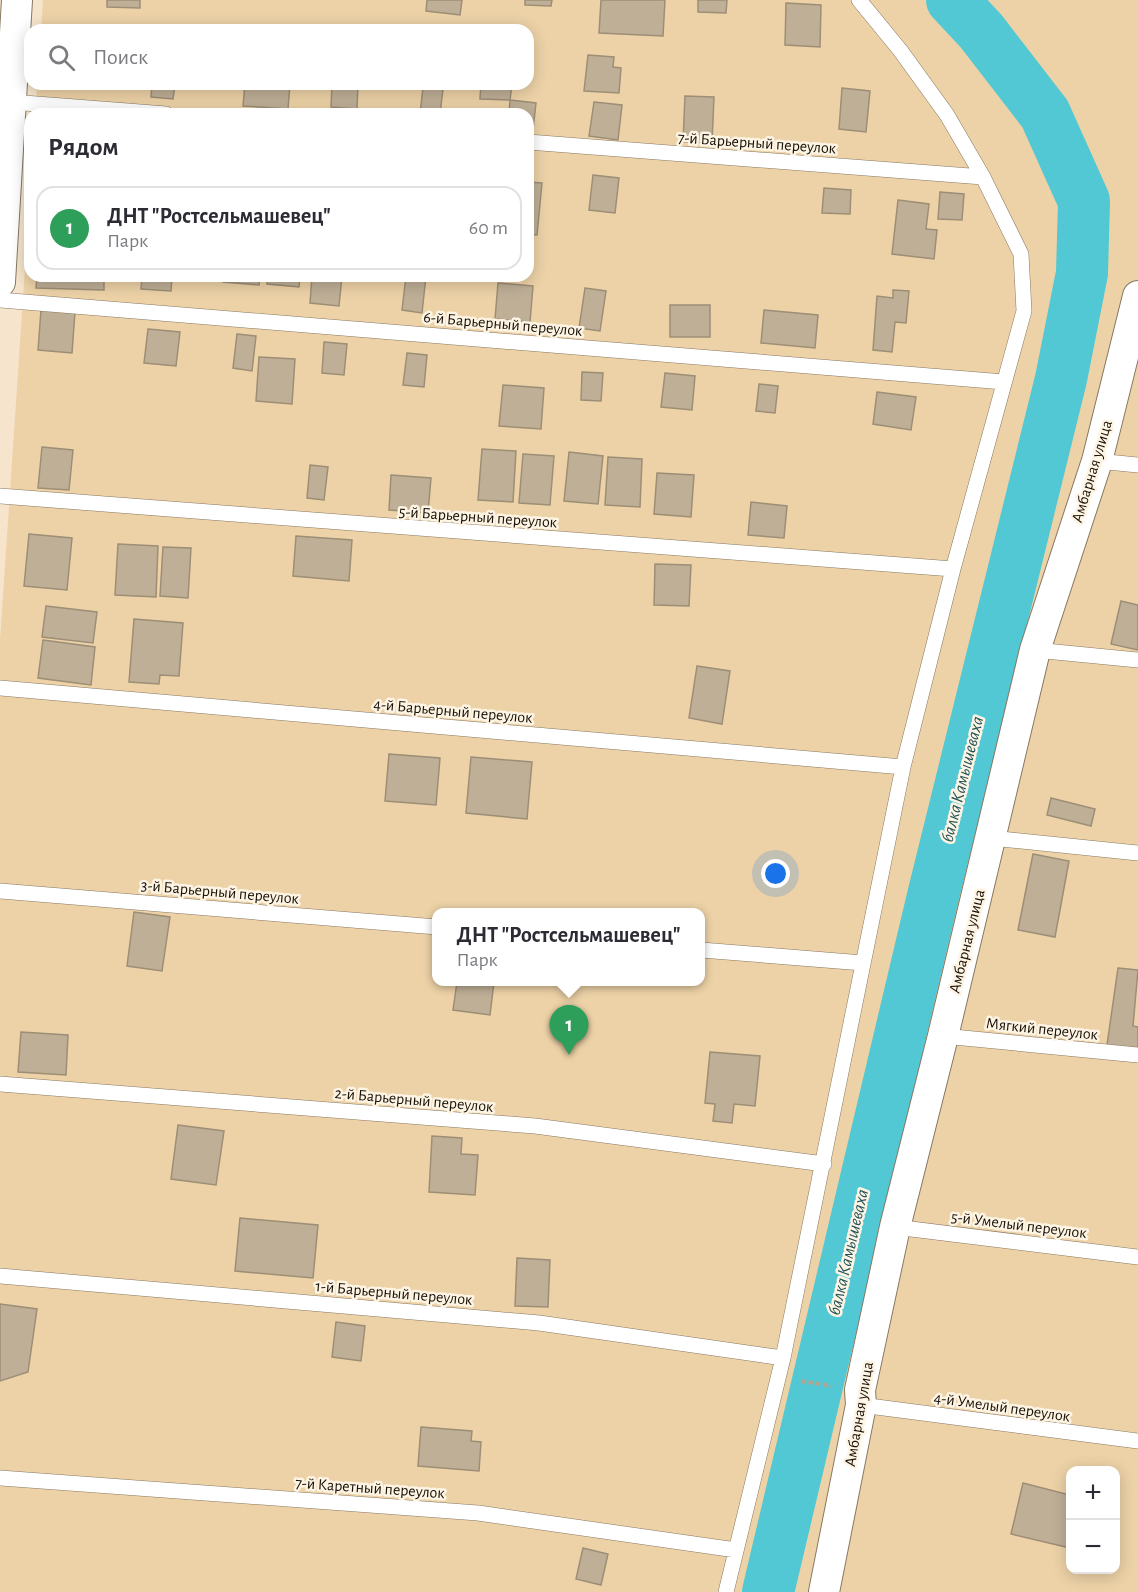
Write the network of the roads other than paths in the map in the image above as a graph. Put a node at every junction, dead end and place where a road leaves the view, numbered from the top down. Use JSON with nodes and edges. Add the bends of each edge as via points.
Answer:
{"nodes":[{"id":1,"x":17,"y":0,"type":"edge"},
{"id":2,"x":859,"y":0,"type":"edge"},
{"id":3,"x":11,"y":102,"type":"junction"},
{"id":4,"x":88,"y":108,"type":"edge"},
{"id":5,"x":534,"y":142,"type":"edge"},
{"id":6,"x":983,"y":177,"type":"junction"},
{"id":7,"x":0,"y":282,"type":"edge"},
{"id":8,"x":1138,"y":296,"type":"edge"},
{"id":9,"x":0,"y":300,"type":"edge"},
{"id":10,"x":1004,"y":382,"type":"junction"},
{"id":11,"x":1097,"y":461,"type":"junction"},
{"id":12,"x":1138,"y":465,"type":"edge"},
{"id":13,"x":0,"y":496,"type":"edge"},
{"id":14,"x":953,"y":569,"type":"junction"},
{"id":15,"x":1035,"y":650,"type":"junction"},
{"id":16,"x":1138,"y":660,"type":"edge"},
{"id":17,"x":0,"y":688,"type":"edge"},
{"id":18,"x":903,"y":768,"type":"junction"},
{"id":19,"x":991,"y":838,"type":"junction"},
{"id":20,"x":1138,"y":853,"type":"edge"},
{"id":21,"x":0,"y":891,"type":"edge"},
{"id":22,"x":432,"y":927,"type":"edge"},
{"id":23,"x":705,"y":950,"type":"edge"},
{"id":24,"x":863,"y":963,"type":"junction"},
{"id":25,"x":943,"y":1036,"type":"junction"},
{"id":26,"x":1138,"y":1055,"type":"edge"},
{"id":27,"x":0,"y":1084,"type":"edge"},
{"id":28,"x":824,"y":1164,"type":"junction"},
{"id":29,"x":895,"y":1227,"type":"junction"},
{"id":30,"x":1138,"y":1257,"type":"edge"},
{"id":31,"x":0,"y":1276,"type":"edge"},
{"id":32,"x":783,"y":1358,"type":"junction"},
{"id":33,"x":861,"y":1398,"type":"junction"},
{"id":34,"x":1138,"y":1441,"type":"edge"},
{"id":35,"x":0,"y":1478,"type":"edge"},
{"id":36,"x":736,"y":1550,"type":"junction"},
{"id":37,"x":830,"y":1591,"type":"edge"},
{"id":38,"x":726,"y":1592,"type":"edge"}],
"edges":[{"from":1,"to":3,"type":"street"},
{"from":2,"to":6,"type":"lane","via":[[947,115]]},
{"from":3,"to":4,"type":"lane"},
{"from":3,"to":7,"type":"street"},
{"from":5,"to":6,"type":"lane","name":"7-й Барьерный переулок"},
{"from":6,"to":10,"type":"lane","via":[[1021,254],[1024,311]]},
{"from":8,"to":11,"type":"street","name":"Амбарная улица"},
{"from":9,"to":10,"type":"lane","name":"6-й Барьерный переулок"},
{"from":10,"to":14,"type":"lane"},
{"from":11,"to":12,"type":"lane"},
{"from":11,"to":15,"type":"street","name":"Амбарная улица"},
{"from":13,"to":14,"type":"lane","name":"5-й Барьерный переулок"},
{"from":14,"to":18,"type":"lane"},
{"from":15,"to":16,"type":"lane"},
{"from":15,"to":19,"type":"street","name":"Амбарная улица"},
{"from":17,"to":18,"type":"lane","name":"4-й Барьерный переулок"},
{"from":18,"to":24,"type":"lane"},
{"from":19,"to":20,"type":"lane"},
{"from":19,"to":25,"type":"street","name":"Амбарная улица"},
{"from":21,"to":22,"type":"lane","name":"3-й Барьерный переулок"},
{"from":23,"to":24,"type":"lane"},
{"from":24,"to":28,"type":"lane"},
{"from":25,"to":26,"type":"lane","name":"Мягкий переулок"},
{"from":25,"to":29,"type":"street","name":"Амбарная улица"},
{"from":27,"to":28,"type":"lane","name":"2-й Барьерный переулок","via":[[535,1126]]},
{"from":28,"to":32,"type":"lane"},
{"from":29,"to":30,"type":"lane","name":"5-й Умелый переулок"},
{"from":29,"to":33,"type":"street","name":"Амбарная улица"},
{"from":31,"to":32,"type":"lane","name":"1-й Барьерный переулок","via":[[539,1323]]},
{"from":32,"to":36,"type":"lane"},
{"from":33,"to":34,"type":"lane","name":"4-й Умелый переулок"},
{"from":33,"to":37,"type":"street","name":"Амбарная улица"},
{"from":35,"to":36,"type":"lane","name":"7-й Каретный переулок","via":[[478,1513]]},
{"from":36,"to":38,"type":"lane"}]}
